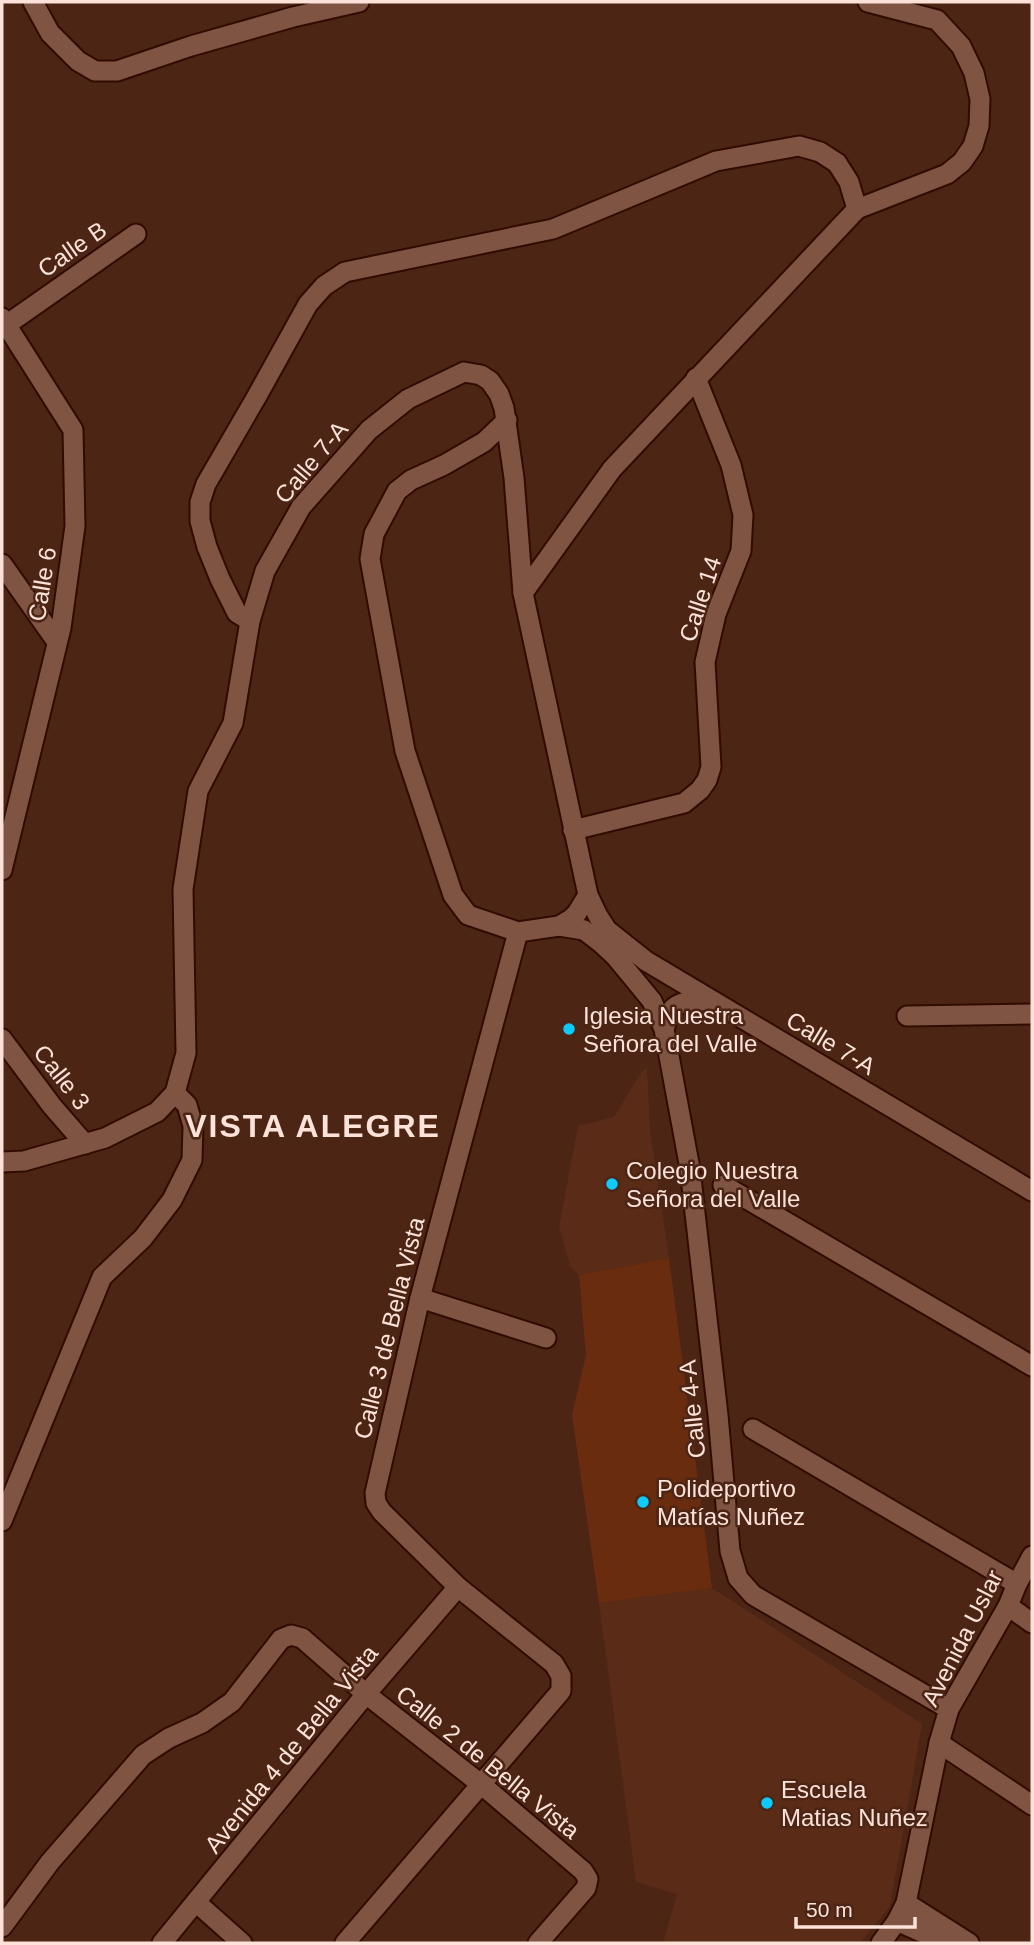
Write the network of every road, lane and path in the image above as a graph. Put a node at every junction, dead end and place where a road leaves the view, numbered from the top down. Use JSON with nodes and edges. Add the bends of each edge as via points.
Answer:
{"nodes":[{"id":1,"x":33,"y":2,"type":"edge"},
{"id":2,"x":359,"y":2,"type":"edge"},
{"id":3,"x":868,"y":2,"type":"edge"},
{"id":4,"x":857,"y":209,"type":"junction"},
{"id":5,"x":136,"y":234,"type":"dead end"},
{"id":6,"x":3,"y":324,"type":"edge"},
{"id":7,"x":696,"y":378,"type":"junction"},
{"id":8,"x":507,"y":420,"type":"junction"},
{"id":9,"x":2,"y":564,"type":"edge"},
{"id":10,"x":523,"y":593,"type":"junction"},
{"id":11,"x":250,"y":621,"type":"junction"},
{"id":12,"x":57,"y":642,"type":"junction"},
{"id":13,"x":2,"y":804,"type":"edge"},
{"id":14,"x":13,"y":820,"type":"junction"},
{"id":15,"x":573,"y":830,"type":"junction"},
{"id":16,"x":2,"y":870,"type":"edge"},
{"id":17,"x":589,"y":895,"type":"junction"},
{"id":18,"x":559,"y":926,"type":"junction"},
{"id":19,"x":518,"y":932,"type":"junction"},
{"id":20,"x":712,"y":1000,"type":"junction"},
{"id":21,"x":1032,"y":1014,"type":"edge"},
{"id":22,"x":907,"y":1016,"type":"dead end"},
{"id":23,"x":664,"y":1029,"type":"junction"},
{"id":24,"x":2,"y":1039,"type":"edge"},
{"id":25,"x":2,"y":1058,"type":"edge"},
{"id":26,"x":175,"y":1093,"type":"junction"},
{"id":27,"x":79,"y":1146,"type":"junction"},
{"id":28,"x":2,"y":1163,"type":"edge"},
{"id":29,"x":723,"y":1185,"type":"dead end"},
{"id":30,"x":1032,"y":1191,"type":"edge"},
{"id":31,"x":420,"y":1298,"type":"junction"},
{"id":32,"x":546,"y":1338,"type":"dead end"},
{"id":33,"x":1032,"y":1366,"type":"edge"},
{"id":34,"x":753,"y":1430,"type":"dead end"},
{"id":35,"x":2,"y":1521,"type":"edge"},
{"id":36,"x":1032,"y":1556,"type":"edge"},
{"id":37,"x":1017,"y":1584,"type":"junction"},
{"id":38,"x":458,"y":1587,"type":"junction"},
{"id":39,"x":1008,"y":1606,"type":"junction"},
{"id":40,"x":1032,"y":1623,"type":"edge"},
{"id":41,"x":366,"y":1694,"type":"junction"},
{"id":42,"x":948,"y":1709,"type":"junction"},
{"id":43,"x":939,"y":1743,"type":"junction"},
{"id":44,"x":482,"y":1785,"type":"junction"},
{"id":45,"x":1032,"y":1805,"type":"edge"},
{"id":46,"x":197,"y":1903,"type":"junction"},
{"id":47,"x":906,"y":1903,"type":"junction"},
{"id":48,"x":897,"y":1921,"type":"junction"},
{"id":49,"x":2,"y":1927,"type":"edge"},
{"id":50,"x":162,"y":1943,"type":"edge"},
{"id":51,"x":242,"y":1943,"type":"edge"},
{"id":52,"x":345,"y":1943,"type":"edge"},
{"id":53,"x":538,"y":1943,"type":"edge"},
{"id":54,"x":881,"y":1943,"type":"edge"},
{"id":55,"x":946,"y":1943,"type":"edge"},
{"id":56,"x":969,"y":1943,"type":"edge"}],
"edges":[{"from":1,"to":2,"type":"street","via":[[50,33],[78,61],[95,71],[117,71],[293,17]]},
{"from":3,"to":4,"type":"street","via":[[937,20],[961,47],[980,99],[979,127],[962,162],[947,174]]},
{"from":4,"to":7,"type":"street"},
{"from":4,"to":11,"type":"street","via":[[837,163],[799,146],[716,161],[553,229],[345,272],[324,286],[308,303],[200,502],[200,521],[220,579],[236,613]]},
{"from":5,"to":6,"type":"street","name":"Calle B"},
{"from":6,"to":12,"type":"street","name":"Calle 6","via":[[73,430],[75,526]]},
{"from":7,"to":10,"type":"street","via":[[612,469]]},
{"from":7,"to":15,"type":"street","name":"Calle 14","via":[[731,465],[743,515],[741,551],[716,614],[705,662],[711,767],[700,790],[684,803]]},
{"from":8,"to":10,"type":"street","name":"Calle 7-A"},
{"from":8,"to":11,"type":"street","name":"Calle 7-A","via":[[499,394],[481,374],[464,372],[408,399],[369,430],[301,507],[265,571]]},
{"from":8,"to":19,"type":"street","via":[[484,442],[397,491],[374,534],[370,559],[405,751],[453,895],[468,915]]},
{"from":9,"to":12,"type":"street"},
{"from":10,"to":15,"type":"street","name":"Calle 7-A"},
{"from":11,"to":26,"type":"street","name":"Calle 7-A","via":[[233,723],[198,791],[183,889],[186,1053]]},
{"from":12,"to":14,"type":"street","name":"Calle 6"},
{"from":13,"to":14,"type":"street"},
{"from":14,"to":16,"type":"street","name":"Calle 6"},
{"from":15,"to":17,"type":"street","name":"Calle 7-A"},
{"from":17,"to":18,"type":"street","via":[[577,913]]},
{"from":17,"to":20,"type":"street","name":"Calle 7-A","via":[[607,930],[646,961]]},
{"from":18,"to":19,"type":"street"},
{"from":18,"to":23,"type":"street","via":[[584,930],[615,956],[652,1001]]},
{"from":19,"to":31,"type":"street","name":"Calle 3 de Bella Vista"},
{"from":20,"to":23,"type":"street","via":[[679,1004]]},
{"from":20,"to":30,"type":"street","name":"Calle 7-A"},
{"from":21,"to":22,"type":"street"},
{"from":23,"to":42,"type":"street","name":"Calle 4-A","via":[[690,1169],[730,1551],[738,1578],[753,1595]]},
{"from":24,"to":27,"type":"street","name":"Calle 3"},
{"from":25,"to":27,"type":"street","name":"Calle 3","via":[[43,1115]]},
{"from":26,"to":27,"type":"street","via":[[157,1112]]},
{"from":26,"to":35,"type":"street","via":[[187,1105],[193,1126],[192,1160],[172,1200],[143,1238],[102,1277]]},
{"from":27,"to":28,"type":"street"},
{"from":29,"to":33,"type":"street"},
{"from":31,"to":32,"type":"street"},
{"from":31,"to":38,"type":"street","name":"Calle 3 de Bella Vista","via":[[376,1503]]},
{"from":34,"to":37,"type":"street"},
{"from":36,"to":37,"type":"street","name":"Avenida Uslar"},
{"from":37,"to":39,"type":"street","name":"Avenida Uslar"},
{"from":38,"to":41,"type":"street","name":"Avenida 4 de Bella Vista"},
{"from":38,"to":44,"type":"street","name":"Calle 3 de Bella Vista","via":[[554,1664],[561,1676],[561,1691]]},
{"from":39,"to":40,"type":"street"},
{"from":39,"to":42,"type":"street","name":"Avenida Uslar"},
{"from":41,"to":44,"type":"street","name":"Calle 2 de Bella Vista"},
{"from":41,"to":46,"type":"street","name":"Avenida 4 de Bella Vista"},
{"from":41,"to":49,"type":"street","name":"Calle 2 de Bella Vista","via":[[302,1638],[291,1635],[281,1639],[232,1702],[143,1755],[50,1862]]},
{"from":42,"to":43,"type":"street","name":"Avenida Uslar"},
{"from":43,"to":45,"type":"street"},
{"from":43,"to":47,"type":"street","name":"Avenida Uslar"},
{"from":44,"to":52,"type":"street"},
{"from":44,"to":53,"type":"street","name":"Calle 2 de Bella Vista","via":[[587,1879],[586,1888]]},
{"from":46,"to":50,"type":"street","name":"Avenida 4 de Bella Vista"},
{"from":46,"to":51,"type":"street"},
{"from":47,"to":48,"type":"street","name":"Avenida Uslar"},
{"from":47,"to":56,"type":"street"},
{"from":48,"to":54,"type":"street","name":"Avenida Uslar"},
{"from":48,"to":55,"type":"street"}]}
